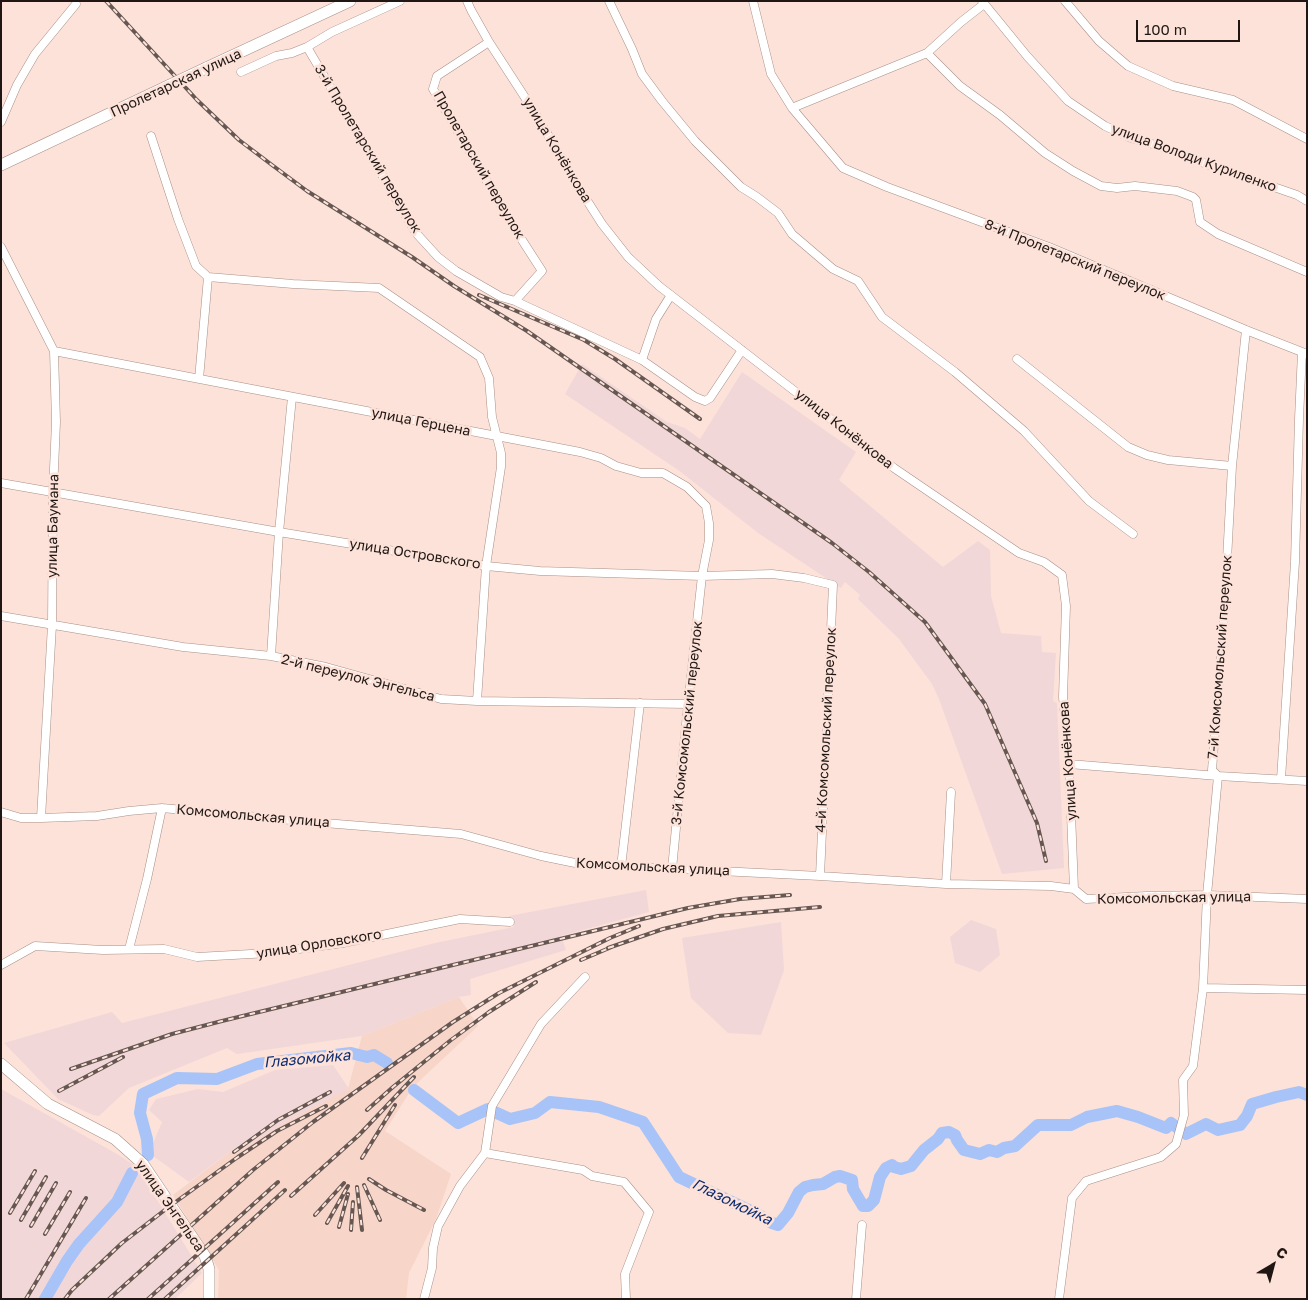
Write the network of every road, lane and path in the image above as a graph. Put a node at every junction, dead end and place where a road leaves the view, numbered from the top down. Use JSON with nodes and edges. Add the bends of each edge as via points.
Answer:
{"nodes":[{"id":1,"x":350,"y":1,"type":"edge"},
{"id":2,"x":400,"y":1,"type":"edge"},
{"id":3,"x":467,"y":1,"type":"edge"},
{"id":4,"x":609,"y":1,"type":"edge"},
{"id":5,"x":753,"y":1,"type":"edge"},
{"id":6,"x":1065,"y":1,"type":"edge"},
{"id":7,"x":983,"y":3,"type":"edge"},
{"id":8,"x":76,"y":4,"type":"dead end"},
{"id":9,"x":489,"y":42,"type":"junction"},
{"id":10,"x":307,"y":47,"type":"junction"},
{"id":11,"x":927,"y":53,"type":"junction"},
{"id":12,"x":241,"y":72,"type":"dead end"},
{"id":13,"x":792,"y":108,"type":"junction"},
{"id":14,"x":2,"y":120,"type":"edge"},
{"id":15,"x":151,"y":136,"type":"dead end"},
{"id":16,"x":1307,"y":139,"type":"edge"},
{"id":17,"x":1,"y":165,"type":"edge"},
{"id":18,"x":1307,"y":201,"type":"edge"},
{"id":19,"x":1,"y":247,"type":"edge"},
{"id":20,"x":1307,"y":272,"type":"edge"},
{"id":21,"x":208,"y":277,"type":"junction"},
{"id":22,"x":671,"y":295,"type":"junction"},
{"id":23,"x":515,"y":301,"type":"junction"},
{"id":24,"x":1246,"y":330,"type":"junction"},
{"id":25,"x":742,"y":350,"type":"junction"},
{"id":26,"x":54,"y":351,"type":"junction"},
{"id":27,"x":1304,"y":353,"type":"edge"},
{"id":28,"x":1017,"y":359,"type":"dead end"},
{"id":29,"x":642,"y":360,"type":"junction"},
{"id":30,"x":200,"y":379,"type":"junction"},
{"id":31,"x":292,"y":397,"type":"junction"},
{"id":32,"x":496,"y":436,"type":"junction"},
{"id":33,"x":1232,"y":466,"type":"junction"},
{"id":34,"x":1,"y":483,"type":"edge"},
{"id":35,"x":53,"y":492,"type":"junction"},
{"id":36,"x":279,"y":532,"type":"junction"},
{"id":37,"x":1133,"y":534,"type":"dead end"},
{"id":38,"x":486,"y":566,"type":"junction"},
{"id":39,"x":702,"y":576,"type":"junction"},
{"id":40,"x":833,"y":585,"type":"joint"},
{"id":41,"x":1,"y":616,"type":"edge"},
{"id":42,"x":52,"y":625,"type":"junction"},
{"id":43,"x":270,"y":656,"type":"junction"},
{"id":44,"x":477,"y":701,"type":"junction"},
{"id":45,"x":640,"y":703,"type":"junction"},
{"id":46,"x":688,"y":704,"type":"junction"},
{"id":47,"x":1069,"y":764,"type":"junction"},
{"id":48,"x":1218,"y":776,"type":"junction"},
{"id":49,"x":1281,"y":779,"type":"junction"},
{"id":50,"x":1307,"y":781,"type":"edge"},
{"id":51,"x":951,"y":792,"type":"dead end"},
{"id":52,"x":162,"y":808,"type":"junction"},
{"id":53,"x":1,"y":812,"type":"edge"},
{"id":54,"x":41,"y":818,"type":"junction"},
{"id":55,"x":620,"y":867,"type":"junction"},
{"id":56,"x":672,"y":869,"type":"junction"},
{"id":57,"x":820,"y":876,"type":"junction"},
{"id":58,"x":946,"y":884,"type":"junction"},
{"id":59,"x":1074,"y":889,"type":"junction"},
{"id":60,"x":1207,"y":895,"type":"junction"},
{"id":61,"x":1307,"y":899,"type":"edge"},
{"id":62,"x":510,"y":922,"type":"dead end"},
{"id":63,"x":129,"y":949,"type":"junction"},
{"id":64,"x":1,"y":965,"type":"edge"},
{"id":65,"x":585,"y":976,"type":"dead end"},
{"id":66,"x":1203,"y":988,"type":"junction"},
{"id":67,"x":1307,"y":990,"type":"edge"},
{"id":68,"x":1,"y":1064,"type":"edge"},
{"id":69,"x":485,"y":1153,"type":"junction"},
{"id":70,"x":862,"y":1225,"type":"dead end"},
{"id":71,"x":209,"y":1299,"type":"edge"},
{"id":72,"x":424,"y":1299,"type":"edge"},
{"id":73,"x":626,"y":1299,"type":"edge"},
{"id":74,"x":856,"y":1299,"type":"edge"},
{"id":75,"x":1059,"y":1299,"type":"edge"}],
"edges":[{"from":1,"to":17,"type":"main road","name":"Пролетарская улица","bridge":true},
{"from":2,"to":10,"type":"street","name":"Пролетарская улица"},
{"from":3,"to":9,"type":"street","name":"улица Конёнкова"},
{"from":4,"to":37,"type":"street","via":[[642,74],[695,141],[741,187],[778,213],[792,234],[833,269],[858,281],[882,317],[955,372],[1024,431],[1089,501]]},
{"from":5,"to":13,"type":"street","via":[[771,74]]},
{"from":6,"to":16,"type":"street","via":[[1099,41],[1128,66],[1173,86],[1233,100]]},
{"from":7,"to":11,"type":"street"},
{"from":7,"to":18,"type":"street","name":"улица Володи Куриленко","via":[[1068,101],[1105,126]]},
{"from":8,"to":14,"type":"street","via":[[35,54]]},
{"from":9,"to":22,"type":"street","name":"улица Конёнкова","via":[[602,224],[628,257]]},
{"from":9,"to":23,"type":"street","name":"Пролетарский переулок","via":[[438,76],[433,89],[542,271]]},
{"from":10,"to":12,"type":"street","name":"Пролетарская улица","via":[[276,56]]},
{"from":10,"to":23,"type":"street","name":"3-й Пролетарский переулок","via":[[416,233],[456,271],[501,298]]},
{"from":11,"to":13,"type":"street"},
{"from":11,"to":20,"type":"street","via":[[960,86],[1045,153],[1073,170],[1101,186],[1177,191],[1193,197],[1200,222],[1218,234]]},
{"from":13,"to":24,"type":"street","name":"8-й Пролетарский переулок","via":[[843,168],[1049,247]]},
{"from":15,"to":21,"type":"street","via":[[196,266]]},
{"from":19,"to":26,"type":"street","name":"улица Баумана"},
{"from":21,"to":30,"type":"street"},
{"from":21,"to":32,"type":"street","via":[[379,288],[480,357],[489,378]]},
{"from":22,"to":25,"type":"street","name":"улица Конёнкова"},
{"from":22,"to":29,"type":"street","via":[[656,318]]},
{"from":23,"to":29,"type":"street","name":"3-й Пролетарский переулок"},
{"from":24,"to":27,"type":"street","name":"8-й Пролетарский переулок"},
{"from":24,"to":33,"type":"street","name":"7-й Комсомольский переулок"},
{"from":25,"to":29,"type":"street","name":"3-й Пролетарский переулок","via":[[710,398],[705,400],[695,398]]},
{"from":25,"to":47,"type":"street","name":"улица Конёнкова","via":[[894,468],[1018,553],[1044,562],[1062,575],[1066,606],[1063,697]]},
{"from":26,"to":30,"type":"street","name":"улица Герцена"},
{"from":26,"to":35,"type":"street","name":"улица Баумана","via":[[56,422]]},
{"from":27,"to":49,"type":"street"},
{"from":28,"to":33,"type":"street","via":[[1128,447],[1168,460]]},
{"from":30,"to":31,"type":"street","name":"улица Герцена"},
{"from":31,"to":32,"type":"street","name":"улица Герцена"},
{"from":31,"to":36,"type":"street"},
{"from":32,"to":38,"type":"street","via":[[501,467]]},
{"from":32,"to":39,"type":"street","name":"улица Герцена","via":[[580,452],[641,473],[663,473],[687,487],[706,506],[710,523]]},
{"from":33,"to":48,"type":"street","name":"7-й Комсомольский переулок","via":[[1212,770]]},
{"from":34,"to":35,"type":"street","name":"улица Островского"},
{"from":35,"to":36,"type":"street","name":"улица Островского"},
{"from":35,"to":42,"type":"street","name":"улица Баумана"},
{"from":36,"to":38,"type":"street","name":"улица Островского"},
{"from":36,"to":43,"type":"street"},
{"from":38,"to":39,"type":"street","name":"улица Островского"},
{"from":38,"to":44,"type":"street"},
{"from":39,"to":40,"type":"street","name":"улица Островского","via":[[772,574]]},
{"from":39,"to":46,"type":"street","name":"3-й Комсомольский переулок"},
{"from":40,"to":57,"type":"street","name":"4-й Комсомольский переулок"},
{"from":41,"to":42,"type":"street","name":"2-й переулок Энгельса"},
{"from":42,"to":43,"type":"street","name":"2-й переулок Энгельса","via":[[184,647]]},
{"from":42,"to":54,"type":"street","name":"улица Баумана"},
{"from":43,"to":44,"type":"street","name":"2-й переулок Энгельса","via":[[326,667],[441,699]]},
{"from":44,"to":45,"type":"street","name":"2-й переулок Энгельса"},
{"from":45,"to":46,"type":"street","name":"2-й переулок Энгельса"},
{"from":45,"to":55,"type":"street"},
{"from":46,"to":56,"type":"street","name":"3-й Комсомольский переулок"},
{"from":47,"to":48,"type":"street"},
{"from":47,"to":59,"type":"street","name":"улица Конёнкова"},
{"from":48,"to":49,"type":"street"},
{"from":48,"to":60,"type":"street","name":"7-й Комсомольский переулок"},
{"from":49,"to":50,"type":"street"},
{"from":51,"to":58,"type":"street"},
{"from":52,"to":54,"type":"street","name":"Комсомольская улица","via":[[97,816]]},
{"from":52,"to":55,"type":"street","name":"Комсомольская улица","via":[[461,834],[541,856],[580,864]]},
{"from":52,"to":63,"type":"street"},
{"from":53,"to":54,"type":"street","name":"Комсомольская улица","via":[[21,818]]},
{"from":55,"to":56,"type":"street","name":"Комсомольская улица"},
{"from":56,"to":57,"type":"street","name":"Комсомольская улица"},
{"from":57,"to":58,"type":"street","name":"Комсомольская улица"},
{"from":58,"to":59,"type":"street","name":"Комсомольская улица"},
{"from":59,"to":60,"type":"street","name":"Комсомольская улица","via":[[1086,899]]},
{"from":60,"to":61,"type":"street","name":"Комсомольская улица"},
{"from":60,"to":66,"type":"street","name":"7-й Комсомольский переулок"},
{"from":62,"to":63,"type":"street","name":"улица Орловского","via":[[460,919],[343,943],[269,953],[197,958],[164,949]]},
{"from":63,"to":64,"type":"street","name":"улица Орловского","via":[[35,946]]},
{"from":65,"to":69,"type":"street","via":[[541,1024],[492,1106]]},
{"from":66,"to":67,"type":"street"},
{"from":66,"to":75,"type":"street","name":"7-й Комсомольский переулок","via":[[1193,1066],[1183,1080],[1184,1115],[1176,1144],[1161,1157],[1086,1181],[1072,1198]]},
{"from":68,"to":71,"type":"main road","name":"улица Энгельса","via":[[48,1104],[114,1139],[143,1164],[208,1261]]},
{"from":69,"to":72,"type":"street","via":[[460,1186],[438,1226]]},
{"from":69,"to":73,"type":"street","via":[[583,1170],[592,1176],[624,1182],[649,1212],[625,1274]]},
{"from":70,"to":74,"type":"street"}]}
